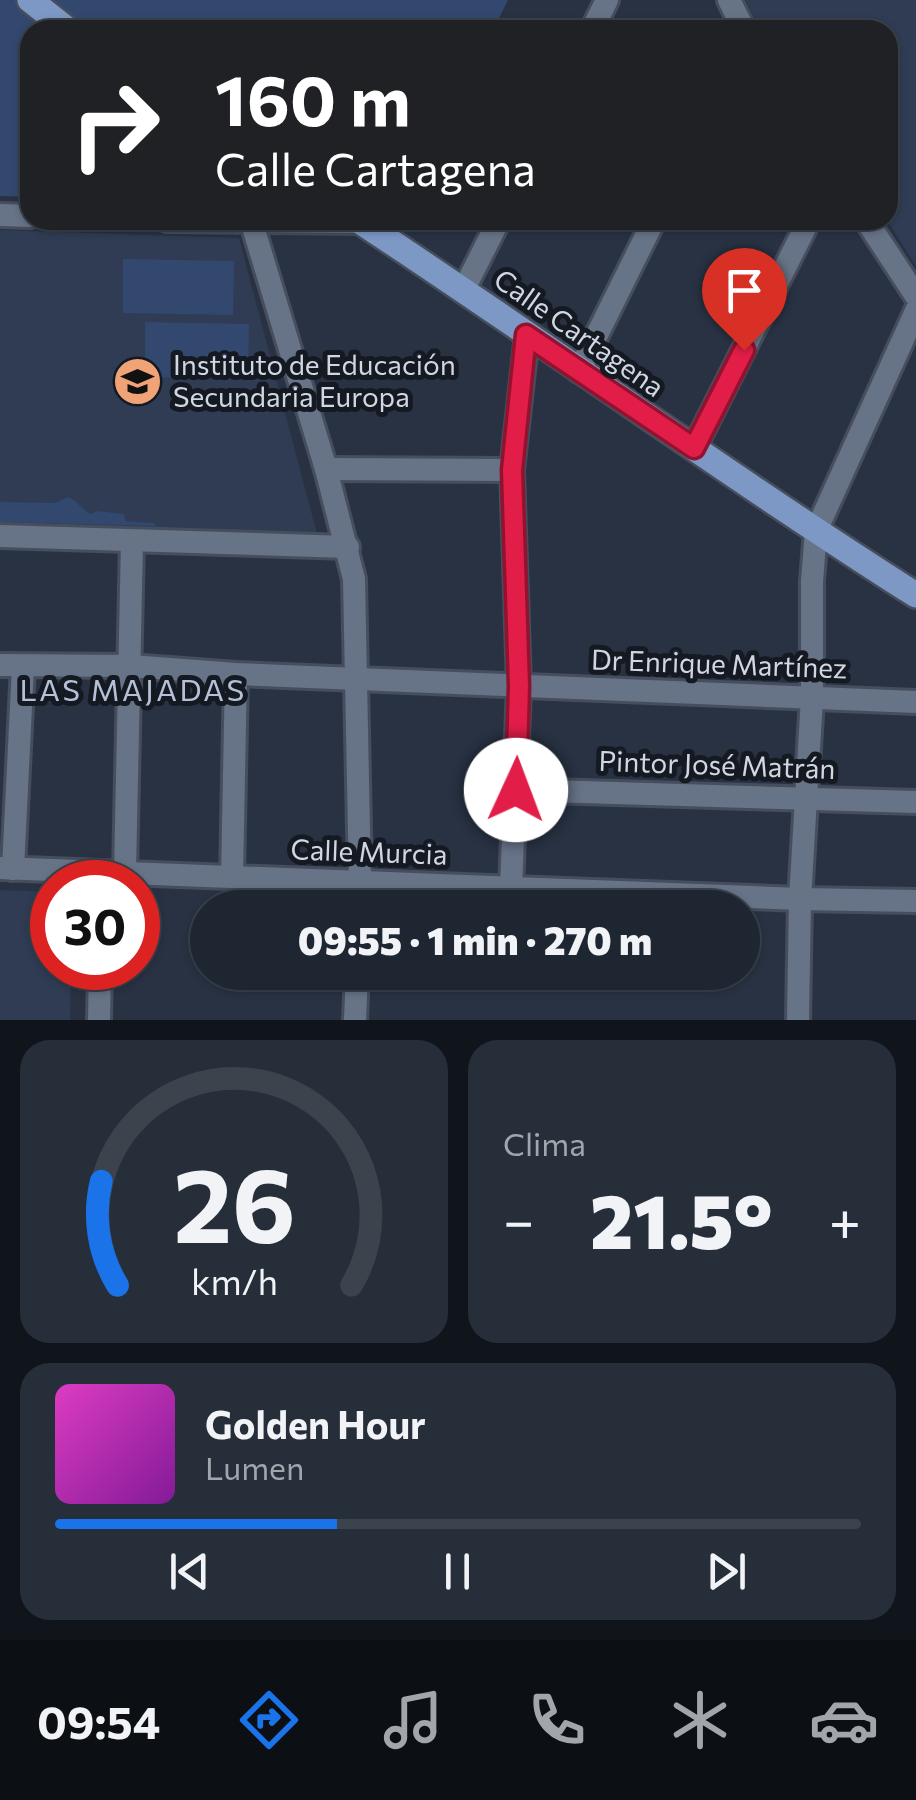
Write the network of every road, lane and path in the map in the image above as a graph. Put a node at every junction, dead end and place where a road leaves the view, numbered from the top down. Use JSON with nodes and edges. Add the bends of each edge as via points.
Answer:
{"nodes":[{"id":1,"x":30,"y":0,"type":"edge"},
{"id":2,"x":55,"y":20,"type":"edge"},
{"id":3,"x":254,"y":230,"type":"edge"},
{"id":4,"x":373,"y":230,"type":"edge"},
{"id":5,"x":493,"y":230,"type":"edge"},
{"id":6,"x":649,"y":230,"type":"edge"},
{"id":7,"x":805,"y":230,"type":"edge"},
{"id":8,"x":873,"y":230,"type":"edge"},
{"id":9,"x":464,"y":289,"type":"junction"},
{"id":10,"x":916,"y":296,"type":"edge"},
{"id":11,"x":916,"y":311,"type":"edge"},
{"id":12,"x":526,"y":335,"type":"junction"},
{"id":13,"x":579,"y":371,"type":"junction"},
{"id":14,"x":694,"y":448,"type":"junction"},
{"id":15,"x":326,"y":469,"type":"junction"},
{"id":16,"x":512,"y":470,"type":"junction"},
{"id":17,"x":816,"y":531,"type":"junction"},
{"id":18,"x":0,"y":536,"type":"edge"},
{"id":19,"x":132,"y":541,"type":"junction"},
{"id":20,"x":348,"y":548,"type":"junction"},
{"id":21,"x":916,"y":595,"type":"edge"},
{"id":22,"x":11,"y":665,"type":"edge"},
{"id":23,"x":130,"y":666,"type":"junction"},
{"id":24,"x":236,"y":674,"type":"junction"},
{"id":25,"x":356,"y":677,"type":"junction"},
{"id":26,"x":519,"y":686,"type":"junction"},
{"id":27,"x":812,"y":698,"type":"junction"},
{"id":28,"x":916,"y":702,"type":"edge"},
{"id":29,"x":516,"y":790,"type":"junction"},
{"id":30,"x":807,"y":798,"type":"junction"},
{"id":31,"x":916,"y":802,"type":"edge"},
{"id":32,"x":111,"y":860,"type":"edge"},
{"id":33,"x":7,"y":868,"type":"edge"},
{"id":34,"x":160,"y":876,"type":"edge"},
{"id":35,"x":232,"y":877,"type":"junction"},
{"id":36,"x":360,"y":882,"type":"junction"},
{"id":37,"x":511,"y":888,"type":"junction"},
{"id":38,"x":359,"y":890,"type":"edge"},
{"id":39,"x":800,"y":899,"type":"junction"},
{"id":40,"x":916,"y":901,"type":"edge"},
{"id":41,"x":100,"y":990,"type":"edge"},
{"id":42,"x":356,"y":990,"type":"edge"},
{"id":43,"x":100,"y":1020,"type":"edge"},
{"id":44,"x":355,"y":1020,"type":"edge"},
{"id":45,"x":798,"y":1020,"type":"edge"}],
"edges":[{"from":1,"to":2,"type":"main road"},
{"from":3,"to":15,"type":"street"},
{"from":4,"to":9,"type":"main road","name":"Calle Cartagena"},
{"from":5,"to":9,"type":"street"},
{"from":6,"to":13,"type":"street"},
{"from":7,"to":14,"type":"street"},
{"from":8,"to":10,"type":"street"},
{"from":9,"to":12,"type":"main road","name":"Calle Cartagena"},
{"from":11,"to":17,"type":"street"},
{"from":12,"to":13,"type":"main road","name":"Calle Cartagena"},
{"from":12,"to":16,"type":"street"},
{"from":13,"to":14,"type":"main road","name":"Calle Cartagena"},
{"from":14,"to":17,"type":"main road","name":"Calle Cartagena"},
{"from":15,"to":16,"type":"street"},
{"from":15,"to":20,"type":"street"},
{"from":16,"to":26,"type":"street"},
{"from":17,"to":21,"type":"main road","name":"Calle Cartagena"},
{"from":17,"to":27,"type":"street"},
{"from":18,"to":19,"type":"street"},
{"from":19,"to":20,"type":"street"},
{"from":19,"to":23,"type":"street"},
{"from":20,"to":25,"type":"street"},
{"from":22,"to":23,"type":"street","name":"Dr Enrique Martínez"},
{"from":22,"to":33,"type":"street"},
{"from":23,"to":24,"type":"street","name":"Dr Enrique Martínez"},
{"from":23,"to":32,"type":"street"},
{"from":24,"to":25,"type":"street","name":"Dr Enrique Martínez"},
{"from":24,"to":35,"type":"street"},
{"from":25,"to":26,"type":"street","name":"Dr Enrique Martínez"},
{"from":25,"to":36,"type":"street"},
{"from":26,"to":27,"type":"street","name":"Dr Enrique Martínez"},
{"from":26,"to":29,"type":"street"},
{"from":27,"to":28,"type":"street","name":"Dr Enrique Martínez"},
{"from":27,"to":30,"type":"street"},
{"from":29,"to":30,"type":"street","name":"Pintor José Matrán"},
{"from":29,"to":37,"type":"street"},
{"from":30,"to":31,"type":"street","name":"Pintor José Matrán"},
{"from":30,"to":39,"type":"street"},
{"from":34,"to":35,"type":"street","name":"Calle Murcia"},
{"from":35,"to":36,"type":"street","name":"Calle Murcia"},
{"from":36,"to":37,"type":"street","name":"Calle Murcia"},
{"from":36,"to":38,"type":"street"},
{"from":37,"to":39,"type":"street","name":"Calle Murcia"},
{"from":39,"to":40,"type":"street","name":"Calle Murcia"},
{"from":39,"to":45,"type":"street"},
{"from":41,"to":43,"type":"street"},
{"from":42,"to":44,"type":"street"}]}
